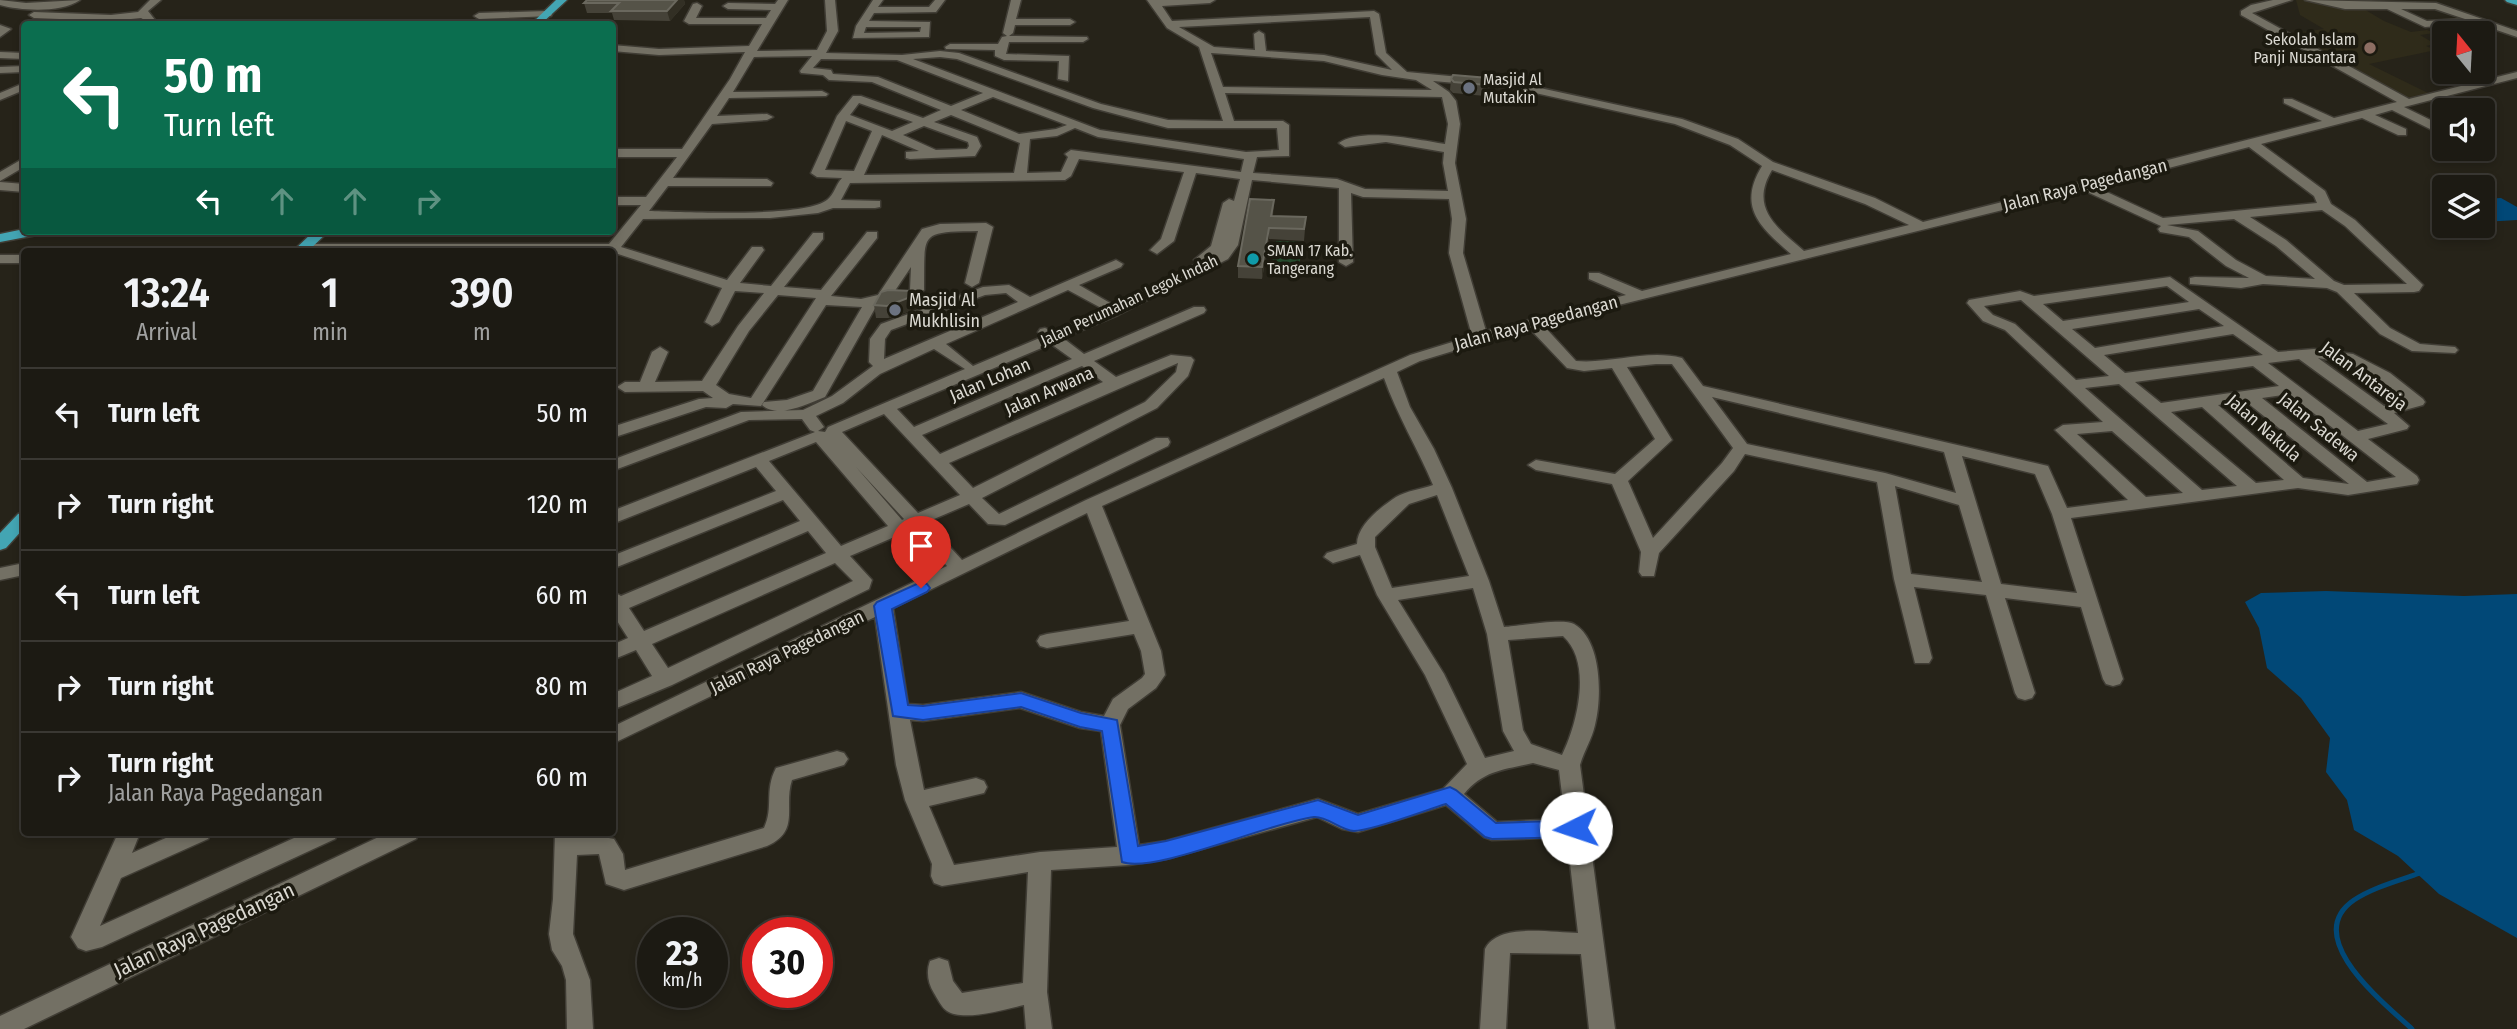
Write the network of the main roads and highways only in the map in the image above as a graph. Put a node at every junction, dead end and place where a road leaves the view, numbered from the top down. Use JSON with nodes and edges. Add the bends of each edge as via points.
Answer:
{"nodes":[{"id":1,"x":562,"y":0,"type":"edge"},
{"id":2,"x":2510,"y":0,"type":"edge"},
{"id":3,"x":2517,"y":2,"type":"edge"},
{"id":4,"x":539,"y":21,"type":"edge"},
{"id":5,"x":21,"y":234,"type":"edge"},
{"id":6,"x":317,"y":235,"type":"edge"},
{"id":7,"x":0,"y":238,"type":"edge"},
{"id":8,"x":303,"y":248,"type":"edge"},
{"id":9,"x":21,"y":521,"type":"edge"},
{"id":10,"x":1,"y":541,"type":"edge"}],
"edges":[{"from":1,"to":4,"type":"main road"},
{"from":2,"to":3,"type":"main road"},
{"from":5,"to":7,"type":"main road"},
{"from":6,"to":8,"type":"main road"},
{"from":9,"to":10,"type":"main road"}]}
